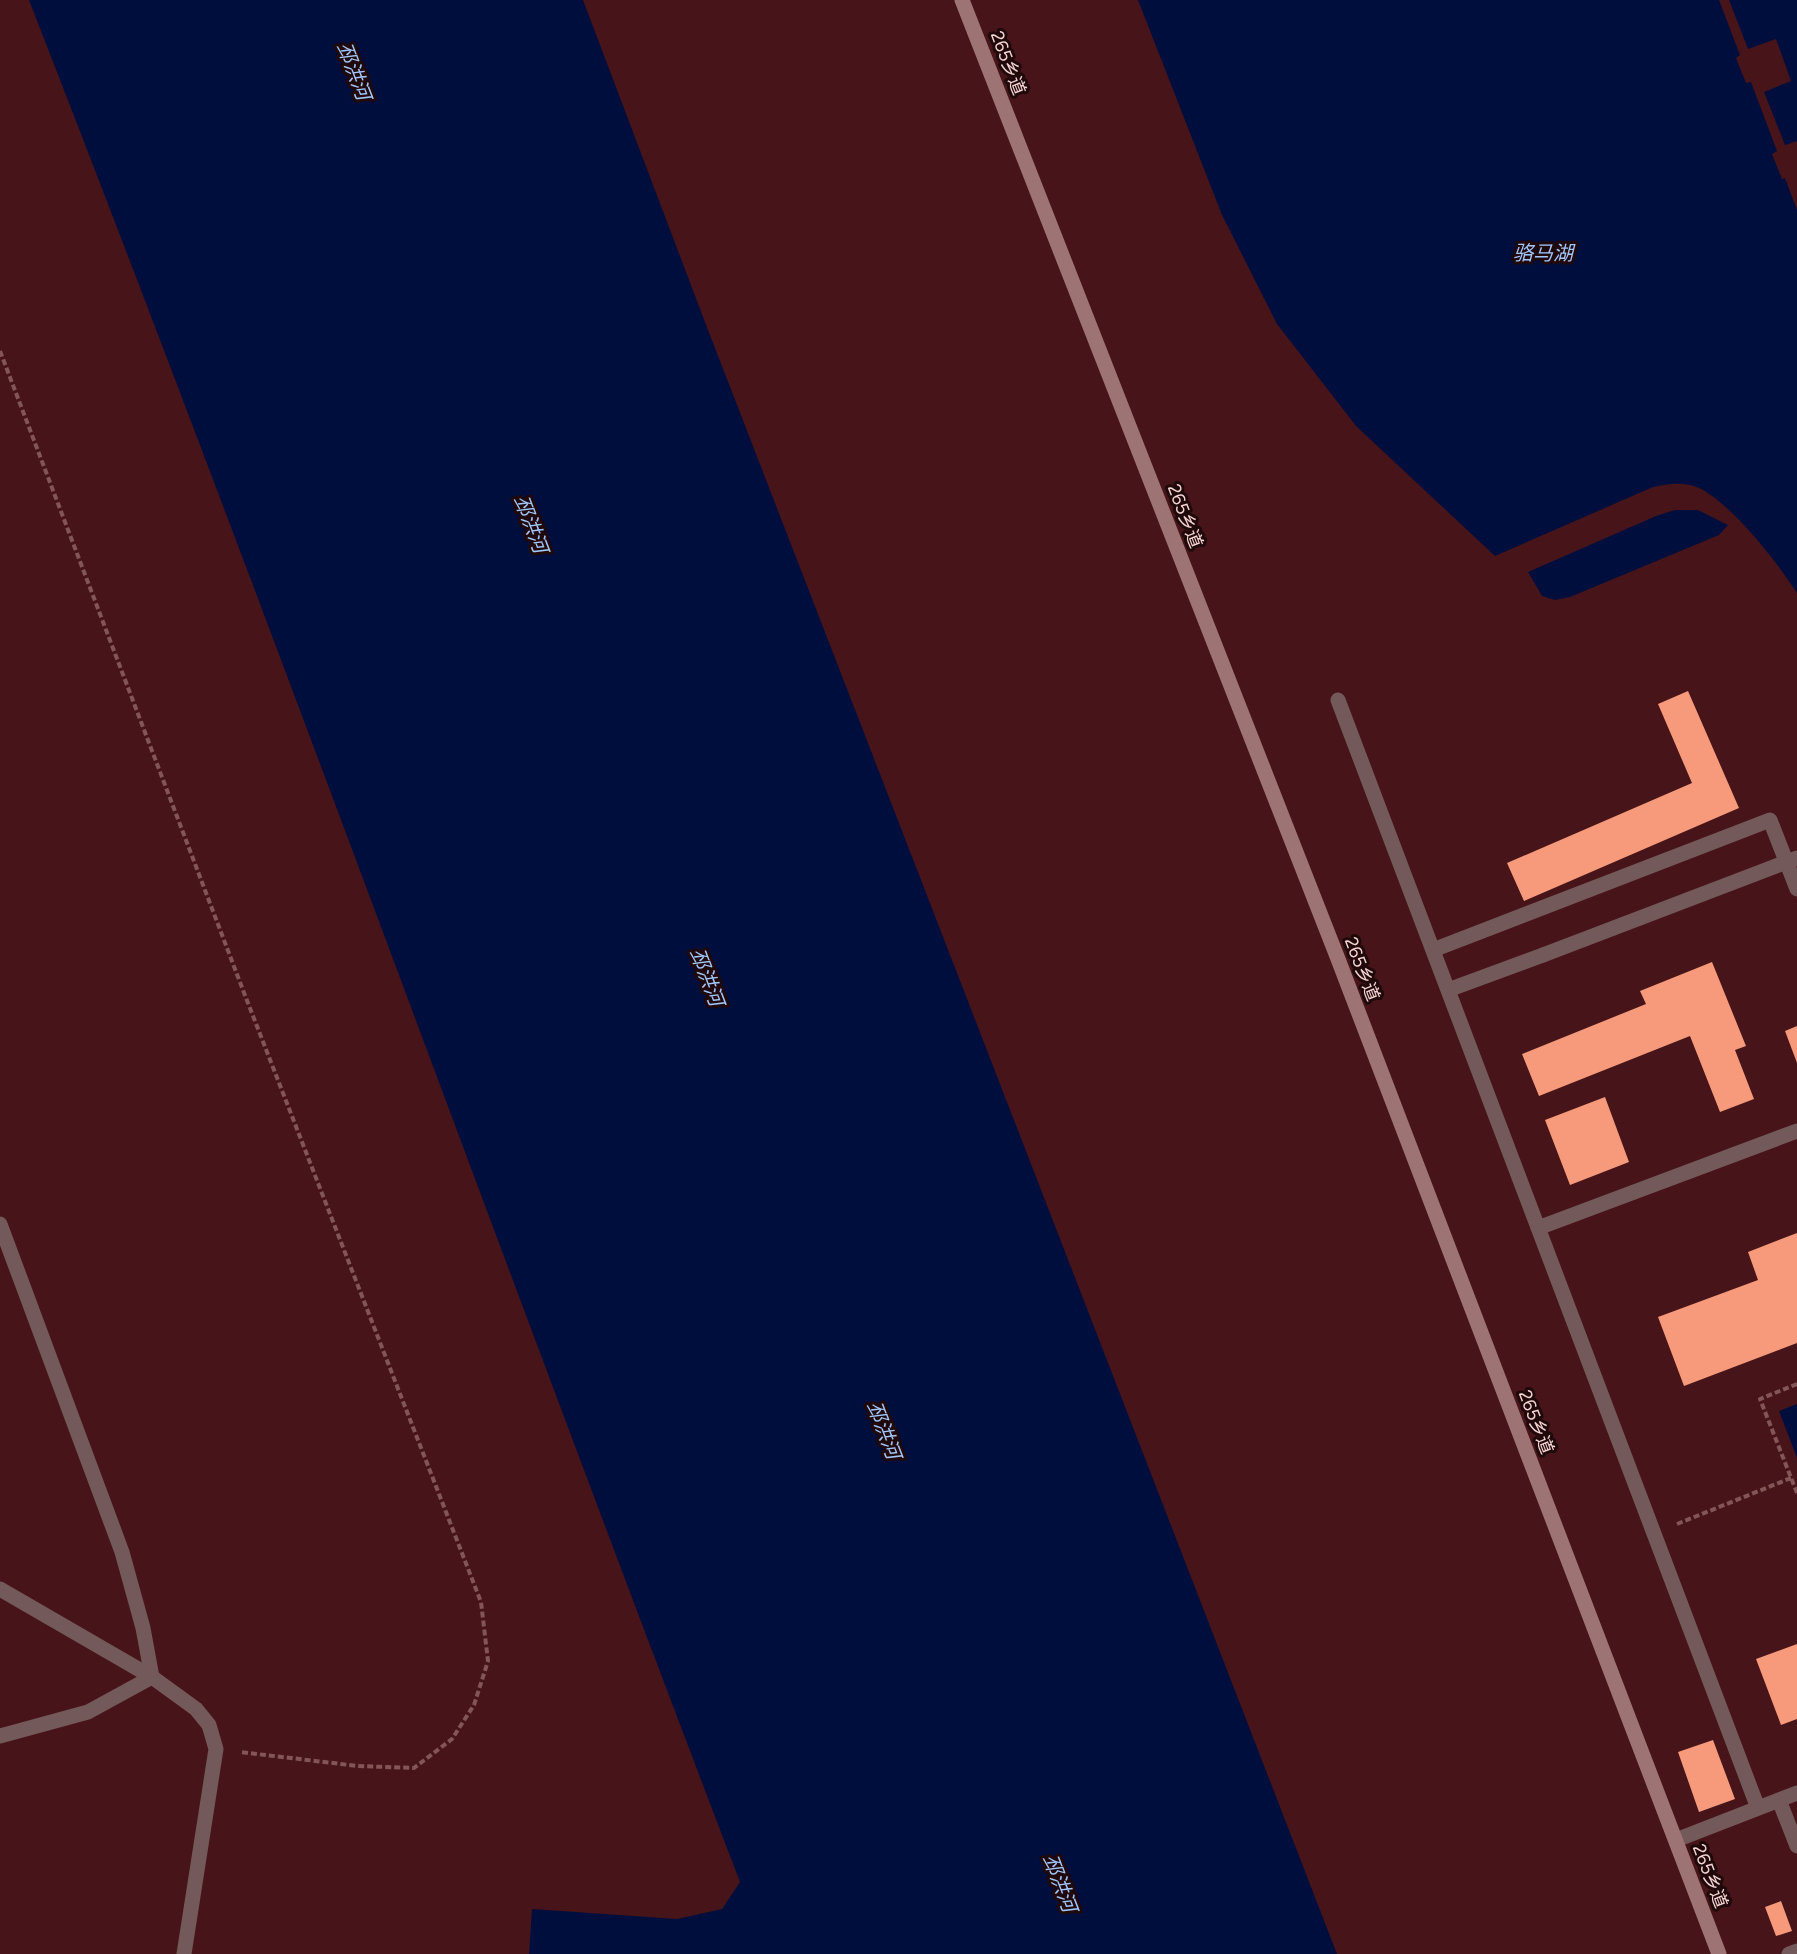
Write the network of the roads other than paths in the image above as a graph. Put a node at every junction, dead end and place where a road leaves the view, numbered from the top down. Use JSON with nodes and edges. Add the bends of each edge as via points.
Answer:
{"nodes":[{"id":1,"x":962,"y":0,"type":"edge"},
{"id":2,"x":1338,"y":700,"type":"dead end"},
{"id":3,"x":1797,"y":858,"type":"edge"},
{"id":4,"x":1797,"y":889,"type":"edge"},
{"id":5,"x":1433,"y":950,"type":"junction"},
{"id":6,"x":1448,"y":990,"type":"junction"},
{"id":7,"x":1797,"y":1131,"type":"edge"},
{"id":8,"x":0,"y":1224,"type":"edge"},
{"id":9,"x":1538,"y":1228,"type":"junction"},
{"id":10,"x":0,"y":1589,"type":"edge"},
{"id":11,"x":152,"y":1677,"type":"junction"},
{"id":12,"x":0,"y":1736,"type":"edge"},
{"id":13,"x":1797,"y":1792,"type":"edge"},
{"id":14,"x":1779,"y":1800,"type":"junction"},
{"id":15,"x":1758,"y":1808,"type":"junction"},
{"id":16,"x":1676,"y":1840,"type":"junction"},
{"id":17,"x":1797,"y":1846,"type":"edge"},
{"id":18,"x":1797,"y":1951,"type":"edge"},
{"id":19,"x":184,"y":1954,"type":"edge"},
{"id":20,"x":1719,"y":1954,"type":"edge"},
{"id":21,"x":1790,"y":1954,"type":"edge"}],
"edges":[{"from":1,"to":16,"type":"street","name":"265乡道","via":[[1338,959]]},
{"from":2,"to":5,"type":"street"},
{"from":3,"to":6,"type":"street","bridge":true},
{"from":4,"to":5,"type":"street","via":[[1770,820]]},
{"from":5,"to":6,"type":"street"},
{"from":6,"to":9,"type":"street"},
{"from":7,"to":9,"type":"street"},
{"from":8,"to":11,"type":"street","via":[[122,1552]]},
{"from":9,"to":15,"type":"street"},
{"from":10,"to":11,"type":"street"},
{"from":11,"to":12,"type":"street","via":[[88,1712]]},
{"from":11,"to":19,"type":"street","via":[[196,1709],[209,1725],[216,1749]]},
{"from":13,"to":14,"type":"street"},
{"from":14,"to":15,"type":"street"},
{"from":14,"to":17,"type":"street"},
{"from":15,"to":16,"type":"street"},
{"from":16,"to":20,"type":"street","name":"265乡道"},
{"from":18,"to":21,"type":"street"}]}
